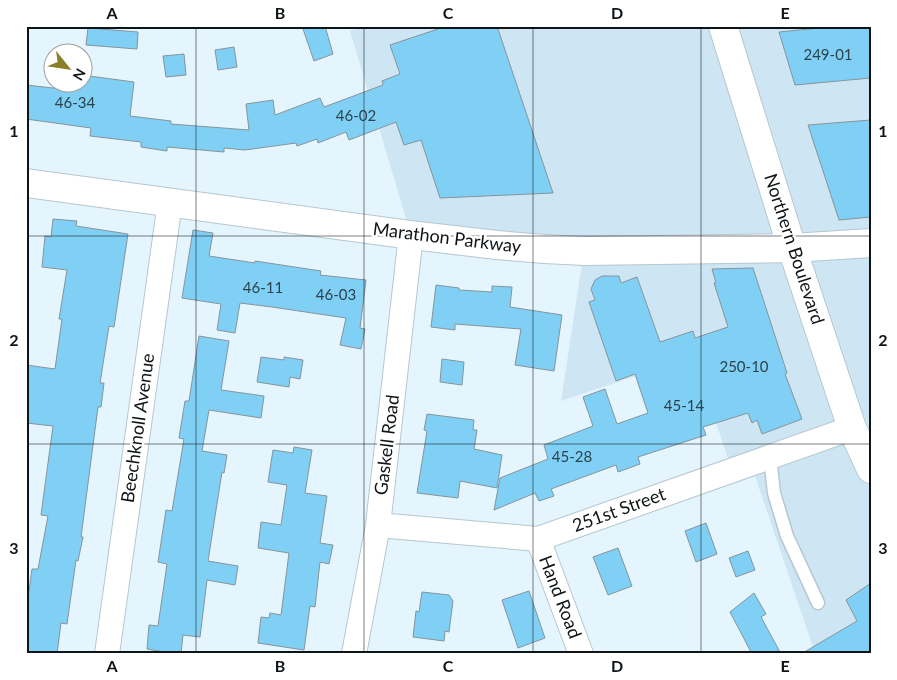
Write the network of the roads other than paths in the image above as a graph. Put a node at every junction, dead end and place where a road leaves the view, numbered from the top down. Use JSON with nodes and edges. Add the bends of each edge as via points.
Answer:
{"nodes":[{"id":1,"x":723,"y":26,"type":"edge"},
{"id":2,"x":26,"y":183,"type":"edge"},
{"id":3,"x":170,"y":202,"type":"junction"},
{"id":4,"x":411,"y":235,"type":"junction"},
{"id":5,"x":871,"y":243,"type":"edge"},
{"id":6,"x":792,"y":248,"type":"junction"},
{"id":7,"x":852,"y":428,"type":"junction"},
{"id":8,"x":770,"y":457,"type":"junction"},
{"id":9,"x":871,"y":469,"type":"edge"},
{"id":10,"x":378,"y":525,"type":"junction"},
{"id":11,"x":538,"y":539,"type":"junction"},
{"id":12,"x":818,"y":604,"type":"dead end"},
{"id":13,"x":106,"y":654,"type":"edge"},
{"id":14,"x":354,"y":654,"type":"edge"},
{"id":15,"x":581,"y":654,"type":"edge"}],
"edges":[{"from":1,"to":6,"type":"street","name":"Northern Boulevard"},
{"from":2,"to":3,"type":"street","name":"Marathon Parkway"},
{"from":3,"to":4,"type":"street","name":"Marathon Parkway"},
{"from":3,"to":13,"type":"street","name":"Beechknoll Avenue"},
{"from":4,"to":6,"type":"street","name":"Marathon Parkway","via":[[585,251]]},
{"from":4,"to":10,"type":"street","name":"Gaskell Road"},
{"from":5,"to":6,"type":"street","name":"Marathon Parkway"},
{"from":6,"to":7,"type":"street","name":"Northern Boulevard"},
{"from":7,"to":8,"type":"street","name":"251st Street"},
{"from":7,"to":9,"type":"street","name":"Northern Boulevard"},
{"from":8,"to":11,"type":"street","name":"251st Street"},
{"from":8,"to":12,"type":"lane","via":[[774,493],[787,536]]},
{"from":10,"to":11,"type":"street","name":"251st Street"},
{"from":10,"to":14,"type":"street","name":"Gaskell Road"},
{"from":11,"to":15,"type":"street","name":"Hand Road"}]}
